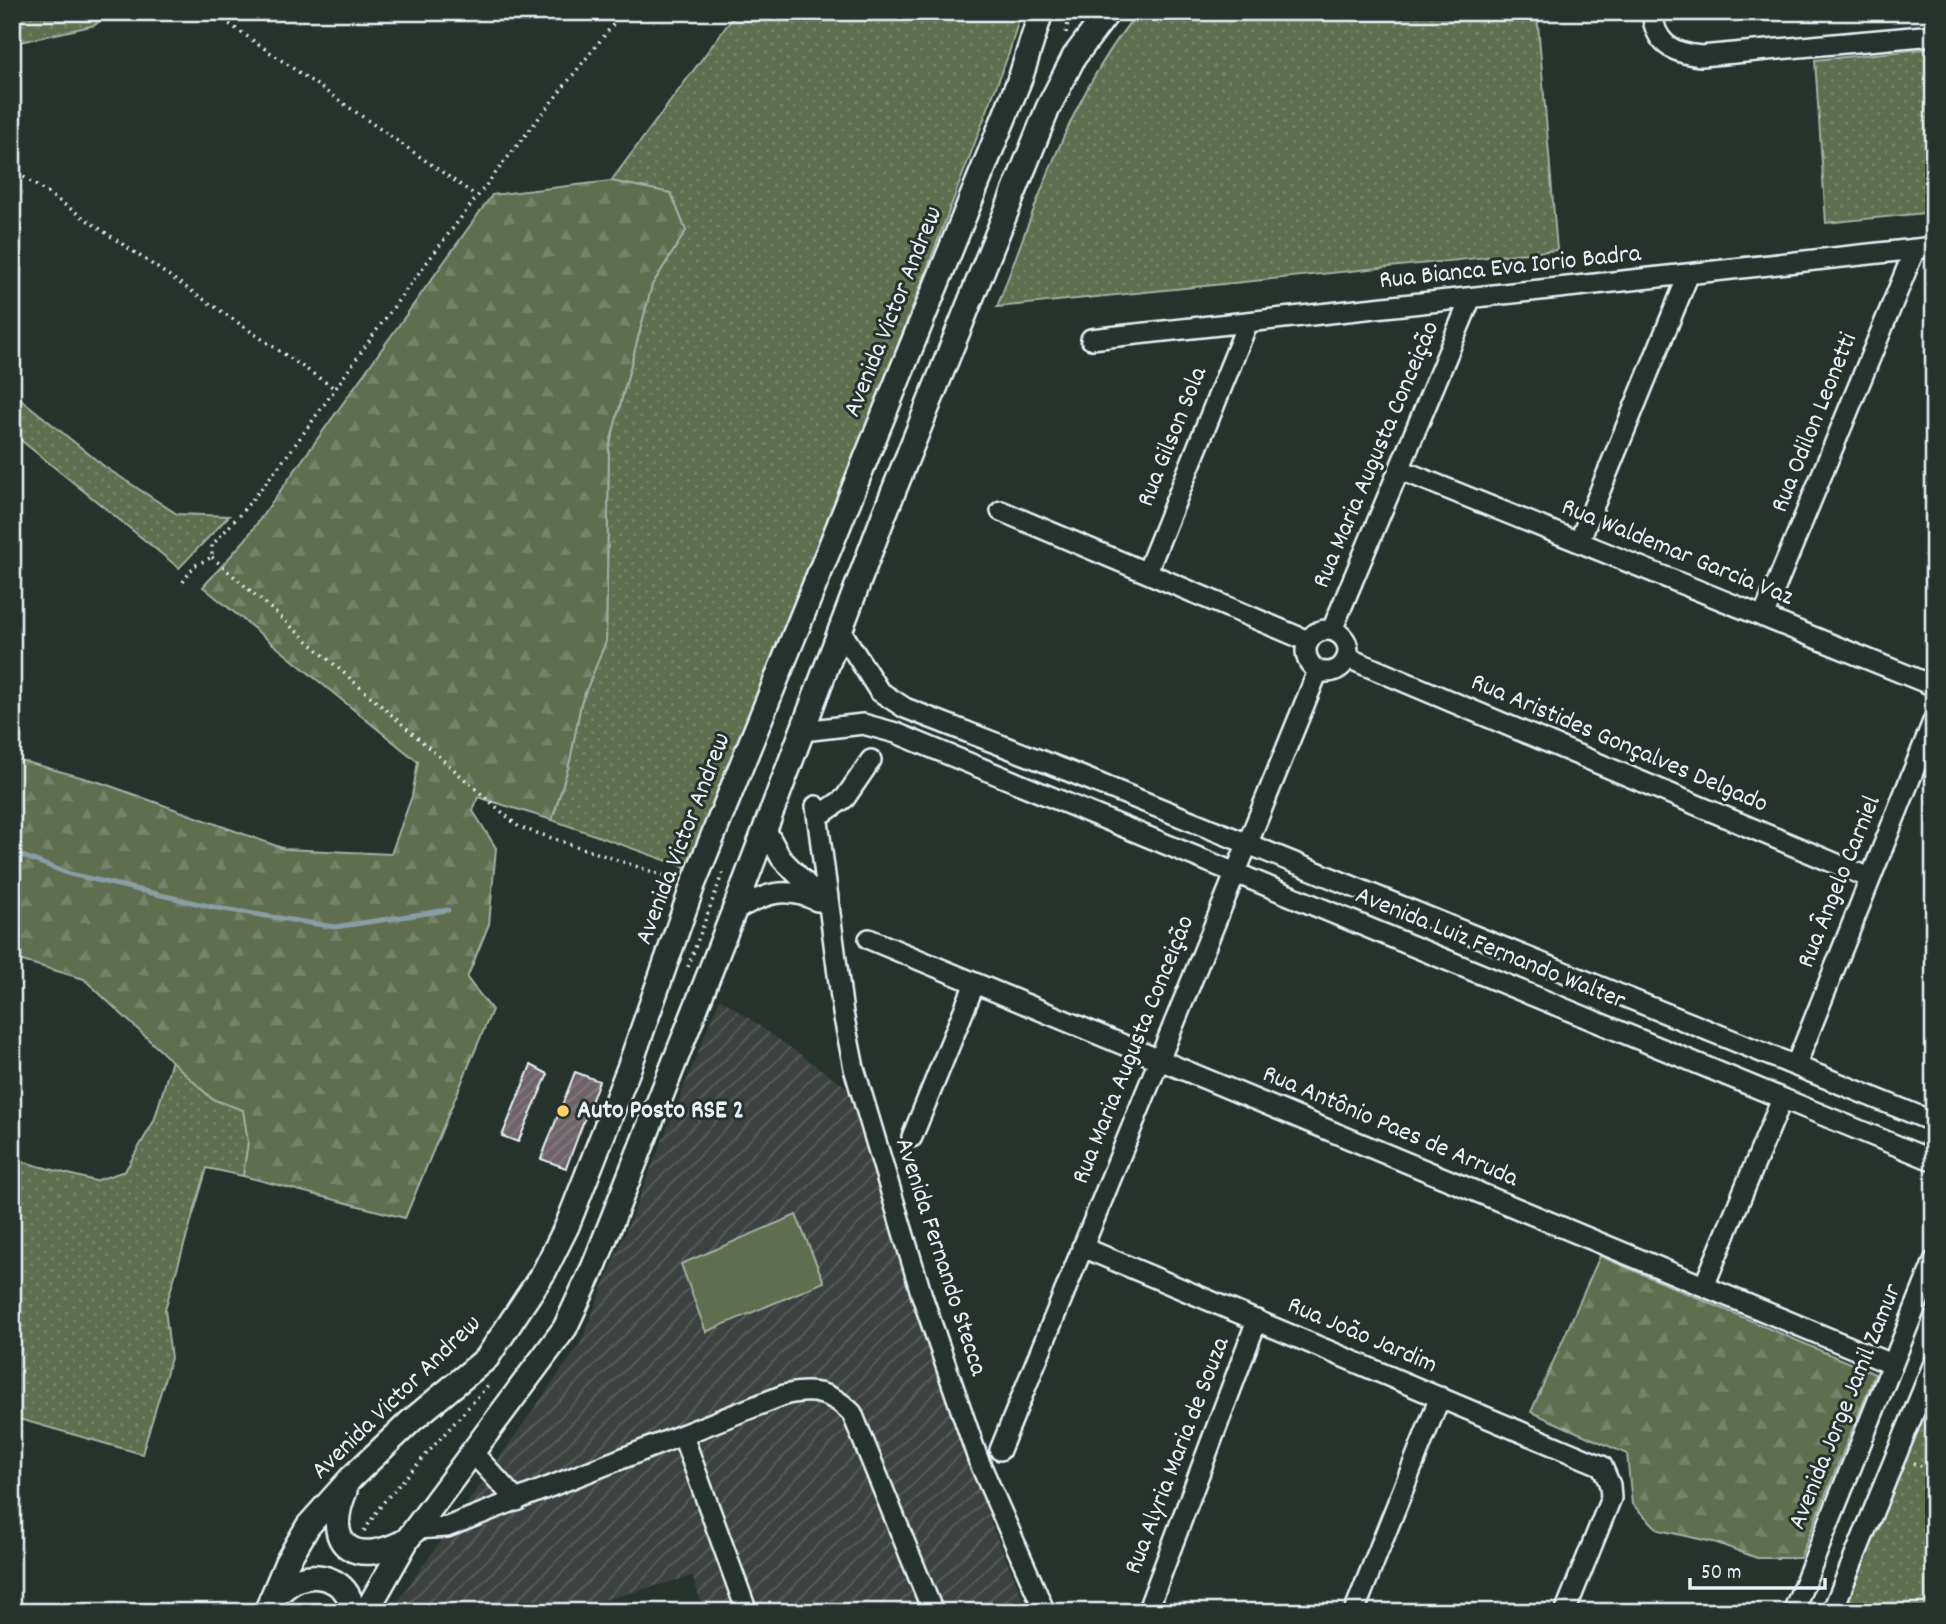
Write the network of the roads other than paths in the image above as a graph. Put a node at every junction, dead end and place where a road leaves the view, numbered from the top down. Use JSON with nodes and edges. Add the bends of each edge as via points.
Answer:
{"nodes":[{"id":1,"x":1041,"y":12,"type":"edge"},
{"id":2,"x":1108,"y":12,"type":"edge"},
{"id":3,"x":1652,"y":12,"type":"edge"},
{"id":4,"x":1934,"y":35,"type":"edge"},
{"id":5,"x":1924,"y":248,"type":"edge"},
{"id":6,"x":1688,"y":276,"type":"junction"},
{"id":7,"x":1470,"y":300,"type":"junction"},
{"id":8,"x":1248,"y":322,"type":"junction"},
{"id":9,"x":1091,"y":339,"type":"dead end"},
{"id":10,"x":1401,"y":470,"type":"junction"},
{"id":11,"x":1001,"y":511,"type":"dead end"},
{"id":12,"x":1579,"y":542,"type":"junction"},
{"id":13,"x":1146,"y":572,"type":"junction"},
{"id":14,"x":1763,"y":617,"type":"junction"},
{"id":15,"x":1332,"y":630,"type":"junction"},
{"id":16,"x":841,"y":631,"type":"junction"},
{"id":17,"x":1308,"y":641,"type":"junction"},
{"id":18,"x":1348,"y":658,"type":"junction"},
{"id":19,"x":1318,"y":671,"type":"junction"},
{"id":20,"x":1934,"y":686,"type":"edge"},
{"id":21,"x":1934,"y":719,"type":"edge"},
{"id":22,"x":803,"y":731,"type":"junction"},
{"id":23,"x":871,"y":760,"type":"dead end"},
{"id":24,"x":1068,"y":771,"type":"junction"},
{"id":25,"x":1026,"y":786,"type":"junction"},
{"id":26,"x":765,"y":828,"type":"junction"},
{"id":27,"x":1248,"y":844,"type":"junction"},
{"id":28,"x":1236,"y":873,"type":"junction"},
{"id":29,"x":1870,"y":878,"type":"junction"},
{"id":30,"x":828,"y":906,"type":"junction"},
{"id":31,"x":734,"y":911,"type":"junction"},
{"id":32,"x":870,"y":939,"type":"dead end"},
{"id":33,"x":975,"y":983,"type":"junction"},
{"id":34,"x":1159,"y":1060,"type":"junction"},
{"id":35,"x":1796,"y":1065,"type":"junction"},
{"id":36,"x":1782,"y":1099,"type":"junction"},
{"id":37,"x":1934,"y":1122,"type":"edge"},
{"id":38,"x":912,"y":1137,"type":"dead end"},
{"id":39,"x":1934,"y":1161,"type":"edge"},
{"id":40,"x":1082,"y":1247,"type":"junction"},
{"id":41,"x":1934,"y":1261,"type":"edge"},
{"id":42,"x":1704,"y":1286,"type":"junction"},
{"id":43,"x":1257,"y":1320,"type":"junction"},
{"id":44,"x":1934,"y":1363,"type":"edge"},
{"id":45,"x":1891,"y":1364,"type":"junction"},
{"id":46,"x":1440,"y":1397,"type":"junction"},
{"id":47,"x":683,"y":1436,"type":"junction"},
{"id":48,"x":1000,"y":1450,"type":"dead end"},
{"id":49,"x":473,"y":1453,"type":"junction"},
{"id":50,"x":351,"y":1478,"type":"junction"},
{"id":51,"x":517,"y":1501,"type":"junction"},
{"id":52,"x":412,"y":1535,"type":"junction"},
{"id":53,"x":1579,"y":1578,"type":"junction"},
{"id":54,"x":268,"y":1606,"type":"edge"},
{"id":55,"x":352,"y":1612,"type":"edge"},
{"id":56,"x":366,"y":1612,"type":"edge"},
{"id":57,"x":747,"y":1612,"type":"edge"},
{"id":58,"x":933,"y":1612,"type":"edge"},
{"id":59,"x":1045,"y":1612,"type":"edge"},
{"id":60,"x":1147,"y":1612,"type":"edge"},
{"id":61,"x":1354,"y":1612,"type":"edge"},
{"id":62,"x":1565,"y":1612,"type":"edge"},
{"id":63,"x":1576,"y":1612,"type":"edge"},
{"id":64,"x":1793,"y":1612,"type":"edge"},
{"id":65,"x":1832,"y":1612,"type":"edge"}],
"edges":[{"from":1,"to":50,"type":"main road","name":"Avenida Victor Andrew","via":[[1021,76],[693,885],[567,1226],[544,1272],[487,1358]]},
{"from":2,"to":16,"type":"main road","via":[[1074,57],[1048,108]]},
{"from":3,"to":4,"type":"street","via":[[1660,41],[1675,53],[1701,57]]},
{"from":5,"to":6,"type":"street","name":"Rua Bianca Eva Iorio Badra"},
{"from":5,"to":14,"type":"street","name":"Rua Odilon Leonetti"},
{"from":6,"to":7,"type":"street","name":"Rua Bianca Eva Iorio Badra"},
{"from":6,"to":12,"type":"street"},
{"from":7,"to":8,"type":"street","name":"Rua Bianca Eva Iorio Badra"},
{"from":7,"to":10,"type":"street","name":"Rua Maria Augusta Conceição"},
{"from":8,"to":9,"type":"street","name":"Rua Bianca Eva Iorio Badra"},
{"from":8,"to":13,"type":"street","name":"Rua Gilson Sola"},
{"from":10,"to":12,"type":"street","name":"Rua Waldemar Garcia Vaz"},
{"from":10,"to":15,"type":"street","name":"Rua Maria Augusta Conceição"},
{"from":11,"to":13,"type":"street"},
{"from":12,"to":14,"type":"street","name":"Rua Waldemar Garcia Vaz"},
{"from":13,"to":17,"type":"street"},
{"from":14,"to":20,"type":"street","name":"Rua Waldemar Garcia Vaz"},
{"from":15,"to":17,"type":"street","via":[[1319,632]]},
{"from":15,"to":18,"type":"street","via":[[1348,644]]},
{"from":16,"to":22,"type":"main road"},
{"from":16,"to":24,"type":"street","name":"Avenida Luiz Fernando Walter","via":[[879,691],[905,708]]},
{"from":17,"to":19,"type":"street","via":[[1308,661]]},
{"from":18,"to":19,"type":"street","via":[[1332,672]]},
{"from":18,"to":29,"type":"street","name":"Rua Aristides Gonçalves Delgado"},
{"from":19,"to":27,"type":"street","name":"Rua Maria Augusta Conceição"},
{"from":21,"to":29,"type":"street","name":"Rua Ângelo Carniel"},
{"from":22,"to":25,"type":"street","name":"Avenida Luiz Fernando Walter","via":[[863,724]]},
{"from":22,"to":26,"type":"main road"},
{"from":23,"to":30,"type":"street","name":"Avenida Fernando Stecca","via":[[845,798],[817,811]]},
{"from":24,"to":25,"type":"street","name":"Avenida Luiz Fernando Walter","via":[[1032,771],[1024,779]]},
{"from":24,"to":27,"type":"street","name":"Avenida Luiz Fernando Walter"},
{"from":25,"to":28,"type":"street","name":"Avenida Luiz Fernando Walter"},
{"from":26,"to":30,"type":"street","via":[[781,858]]},
{"from":26,"to":31,"type":"main road"},
{"from":27,"to":28,"type":"street","name":"Rua Maria Augusta Conceição"},
{"from":27,"to":35,"type":"street","name":"Avenida Luiz Fernando Walter"},
{"from":28,"to":34,"type":"street","name":"Rua Maria Augusta Conceição"},
{"from":28,"to":36,"type":"street","name":"Avenida Luiz Fernando Walter"},
{"from":29,"to":35,"type":"street","name":"Rua Ângelo Carniel"},
{"from":30,"to":31,"type":"street","via":[[788,891],[771,892]]},
{"from":30,"to":59,"type":"street","name":"Avenida Fernando Stecca","via":[[854,1068],[922,1296],[978,1459]]},
{"from":31,"to":49,"type":"main road","via":[[594,1266],[565,1328]]},
{"from":32,"to":33,"type":"street","name":"Rua Antônio Paes de Arruda"},
{"from":33,"to":34,"type":"street","name":"Rua Antônio Paes de Arruda"},
{"from":33,"to":38,"type":"street"},
{"from":34,"to":40,"type":"street","name":"Rua Maria Augusta Conceição"},
{"from":34,"to":42,"type":"street","name":"Rua Antônio Paes de Arruda"},
{"from":35,"to":37,"type":"street","name":"Avenida Luiz Fernando Walter"},
{"from":36,"to":39,"type":"street","name":"Avenida Luiz Fernando Walter"},
{"from":36,"to":42,"type":"street"},
{"from":40,"to":43,"type":"street","name":"Rua João Jardim"},
{"from":40,"to":48,"type":"street","name":"Rua Maria Augusta Conceição"},
{"from":41,"to":45,"type":"street","name":"Avenida Jorge Jamil Zamur"},
{"from":42,"to":45,"type":"street","name":"Rua Antônio Paes de Arruda"},
{"from":43,"to":46,"type":"street","name":"Rua João Jardim"},
{"from":43,"to":60,"type":"street","name":"Rua Alyria Maria de Souza"},
{"from":44,"to":65,"type":"street"},
{"from":45,"to":64,"type":"street","name":"Avenida Jorge Jamil Zamur"},
{"from":46,"to":53,"type":"street","name":"Rua João Jardim","via":[[1602,1466],[1611,1498]]},
{"from":46,"to":61,"type":"street"},
{"from":47,"to":51,"type":"street"},
{"from":47,"to":57,"type":"street"},
{"from":47,"to":58,"type":"street","via":[[800,1391],[839,1399],[852,1413]]},
{"from":49,"to":51,"type":"street"},
{"from":49,"to":52,"type":"main road"},
{"from":50,"to":52,"type":"main road","via":[[336,1512],[341,1538],[352,1550],[375,1554]]},
{"from":50,"to":54,"type":"main road","name":"Avenida Victor Andrew","via":[[308,1527]]},
{"from":51,"to":52,"type":"street"},
{"from":52,"to":56,"type":"main road"},
{"from":53,"to":62,"type":"street"},
{"from":53,"to":63,"type":"street"},
{"from":54,"to":55,"type":"main road","via":[[297,1579],[314,1576],[338,1582],[346,1590]]}]}
